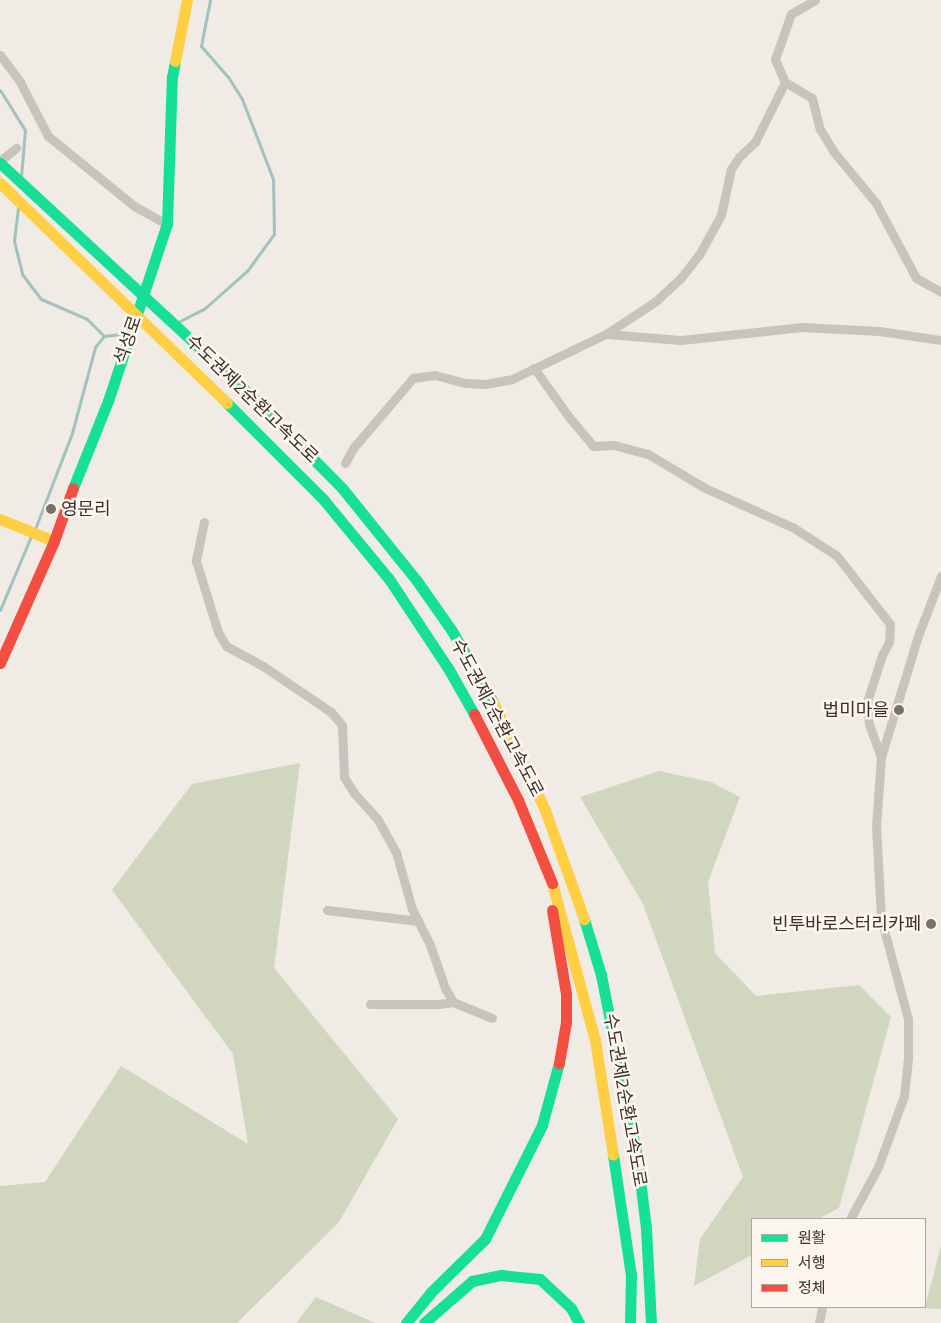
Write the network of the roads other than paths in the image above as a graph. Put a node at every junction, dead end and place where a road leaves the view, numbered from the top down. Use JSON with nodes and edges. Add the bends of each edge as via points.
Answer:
{"nodes":[{"id":1,"x":188,"y":0,"type":"edge"},
{"id":2,"x":814,"y":0,"type":"edge"},
{"id":3,"x":0,"y":55,"type":"edge"},
{"id":4,"x":785,"y":82,"type":"junction"},
{"id":5,"x":16,"y":148,"type":"dead end"},
{"id":6,"x":0,"y":162,"type":"edge"},
{"id":7,"x":0,"y":183,"type":"edge"},
{"id":8,"x":167,"y":224,"type":"junction"},
{"id":9,"x":941,"y":292,"type":"edge"},
{"id":10,"x":606,"y":334,"type":"junction"},
{"id":11,"x":941,"y":340,"type":"edge"},
{"id":12,"x":534,"y":368,"type":"junction"},
{"id":13,"x":345,"y":463,"type":"dead end"},
{"id":14,"x":0,"y":519,"type":"edge"},
{"id":15,"x":204,"y":522,"type":"dead end"},
{"id":16,"x":49,"y":538,"type":"junction"},
{"id":17,"x":941,"y":576,"type":"edge"},
{"id":18,"x":0,"y":663,"type":"edge"},
{"id":19,"x":881,"y":757,"type":"junction"},
{"id":20,"x":555,"y":890,"type":"junction"},
{"id":21,"x":328,"y":910,"type":"dead end"},
{"id":22,"x":418,"y":921,"type":"junction"},
{"id":23,"x":453,"y":1002,"type":"junction"},
{"id":24,"x":370,"y":1004,"type":"dead end"},
{"id":25,"x":492,"y":1018,"type":"dead end"},
{"id":26,"x":851,"y":1218,"type":"edge"},
{"id":27,"x":822,"y":1308,"type":"edge"},
{"id":28,"x":652,"y":1320,"type":"edge"},
{"id":29,"x":406,"y":1323,"type":"edge"},
{"id":30,"x":424,"y":1323,"type":"edge"},
{"id":31,"x":579,"y":1323,"type":"edge"},
{"id":32,"x":630,"y":1323,"type":"edge"},
{"id":33,"x":819,"y":1323,"type":"edge"}],
"edges":[{"from":1,"to":8,"type":"main road","name":"석성로","via":[[172,77]]},
{"from":2,"to":4,"type":"street","via":[[791,14],[776,59]]},
{"from":3,"to":8,"type":"street","via":[[20,82],[48,136],[134,206]]},
{"from":4,"to":9,"type":"street","via":[[812,98],[820,129],[833,151],[876,203],[916,278]]},
{"from":4,"to":10,"type":"street","via":[[755,142],[739,156],[731,169],[721,214],[699,255],[680,279],[656,301]]},
{"from":5,"to":6,"type":"street"},
{"from":6,"to":28,"type":"main road","name":"수도권제2순환고속도로","bridge":true,"via":[[243,388],[342,488],[417,581],[485,687],[545,810],[601,975],[637,1156]]},
{"from":7,"to":20,"type":"main road","name":"수도권제2순환고속도로","bridge":true,"via":[[324,499],[390,579],[479,723],[518,800]]},
{"from":8,"to":16,"type":"main road","name":"석성로","via":[[108,400]]},
{"from":10,"to":11,"type":"street","via":[[681,340],[802,327]]},
{"from":10,"to":12,"type":"street"},
{"from":12,"to":13,"type":"street","via":[[512,379],[485,384],[435,376],[413,378],[360,440]]},
{"from":12,"to":19,"type":"street","via":[[593,446],[614,445],[648,454],[705,488],[794,528],[837,556],[890,624],[889,642],[867,702],[869,724]]},
{"from":14,"to":16,"type":"main road"},
{"from":15,"to":22,"type":"street","via":[[196,562],[218,632],[226,646],[263,666],[331,712],[342,724],[344,777],[378,820],[396,852]]},
{"from":16,"to":18,"type":"main road","name":"석성로"},
{"from":17,"to":19,"type":"street","via":[[919,633]]},
{"from":19,"to":26,"type":"street","via":[[876,827],[881,918],[908,1019],[908,1058],[904,1096],[891,1135]]},
{"from":20,"to":29,"type":"main road","via":[[552,915],[566,994],[566,1022],[558,1071],[542,1125],[485,1239],[430,1293]]},
{"from":20,"to":32,"type":"main road","name":"수도권제2순환고속도로","via":[[595,1040],[631,1275]]},
{"from":21,"to":22,"type":"street"},
{"from":22,"to":23,"type":"street"},
{"from":23,"to":24,"type":"street"},
{"from":23,"to":25,"type":"street"},
{"from":27,"to":33,"type":"street"},
{"from":30,"to":31,"type":"main road","via":[[472,1282],[501,1275],[540,1279],[571,1308]]}]}
